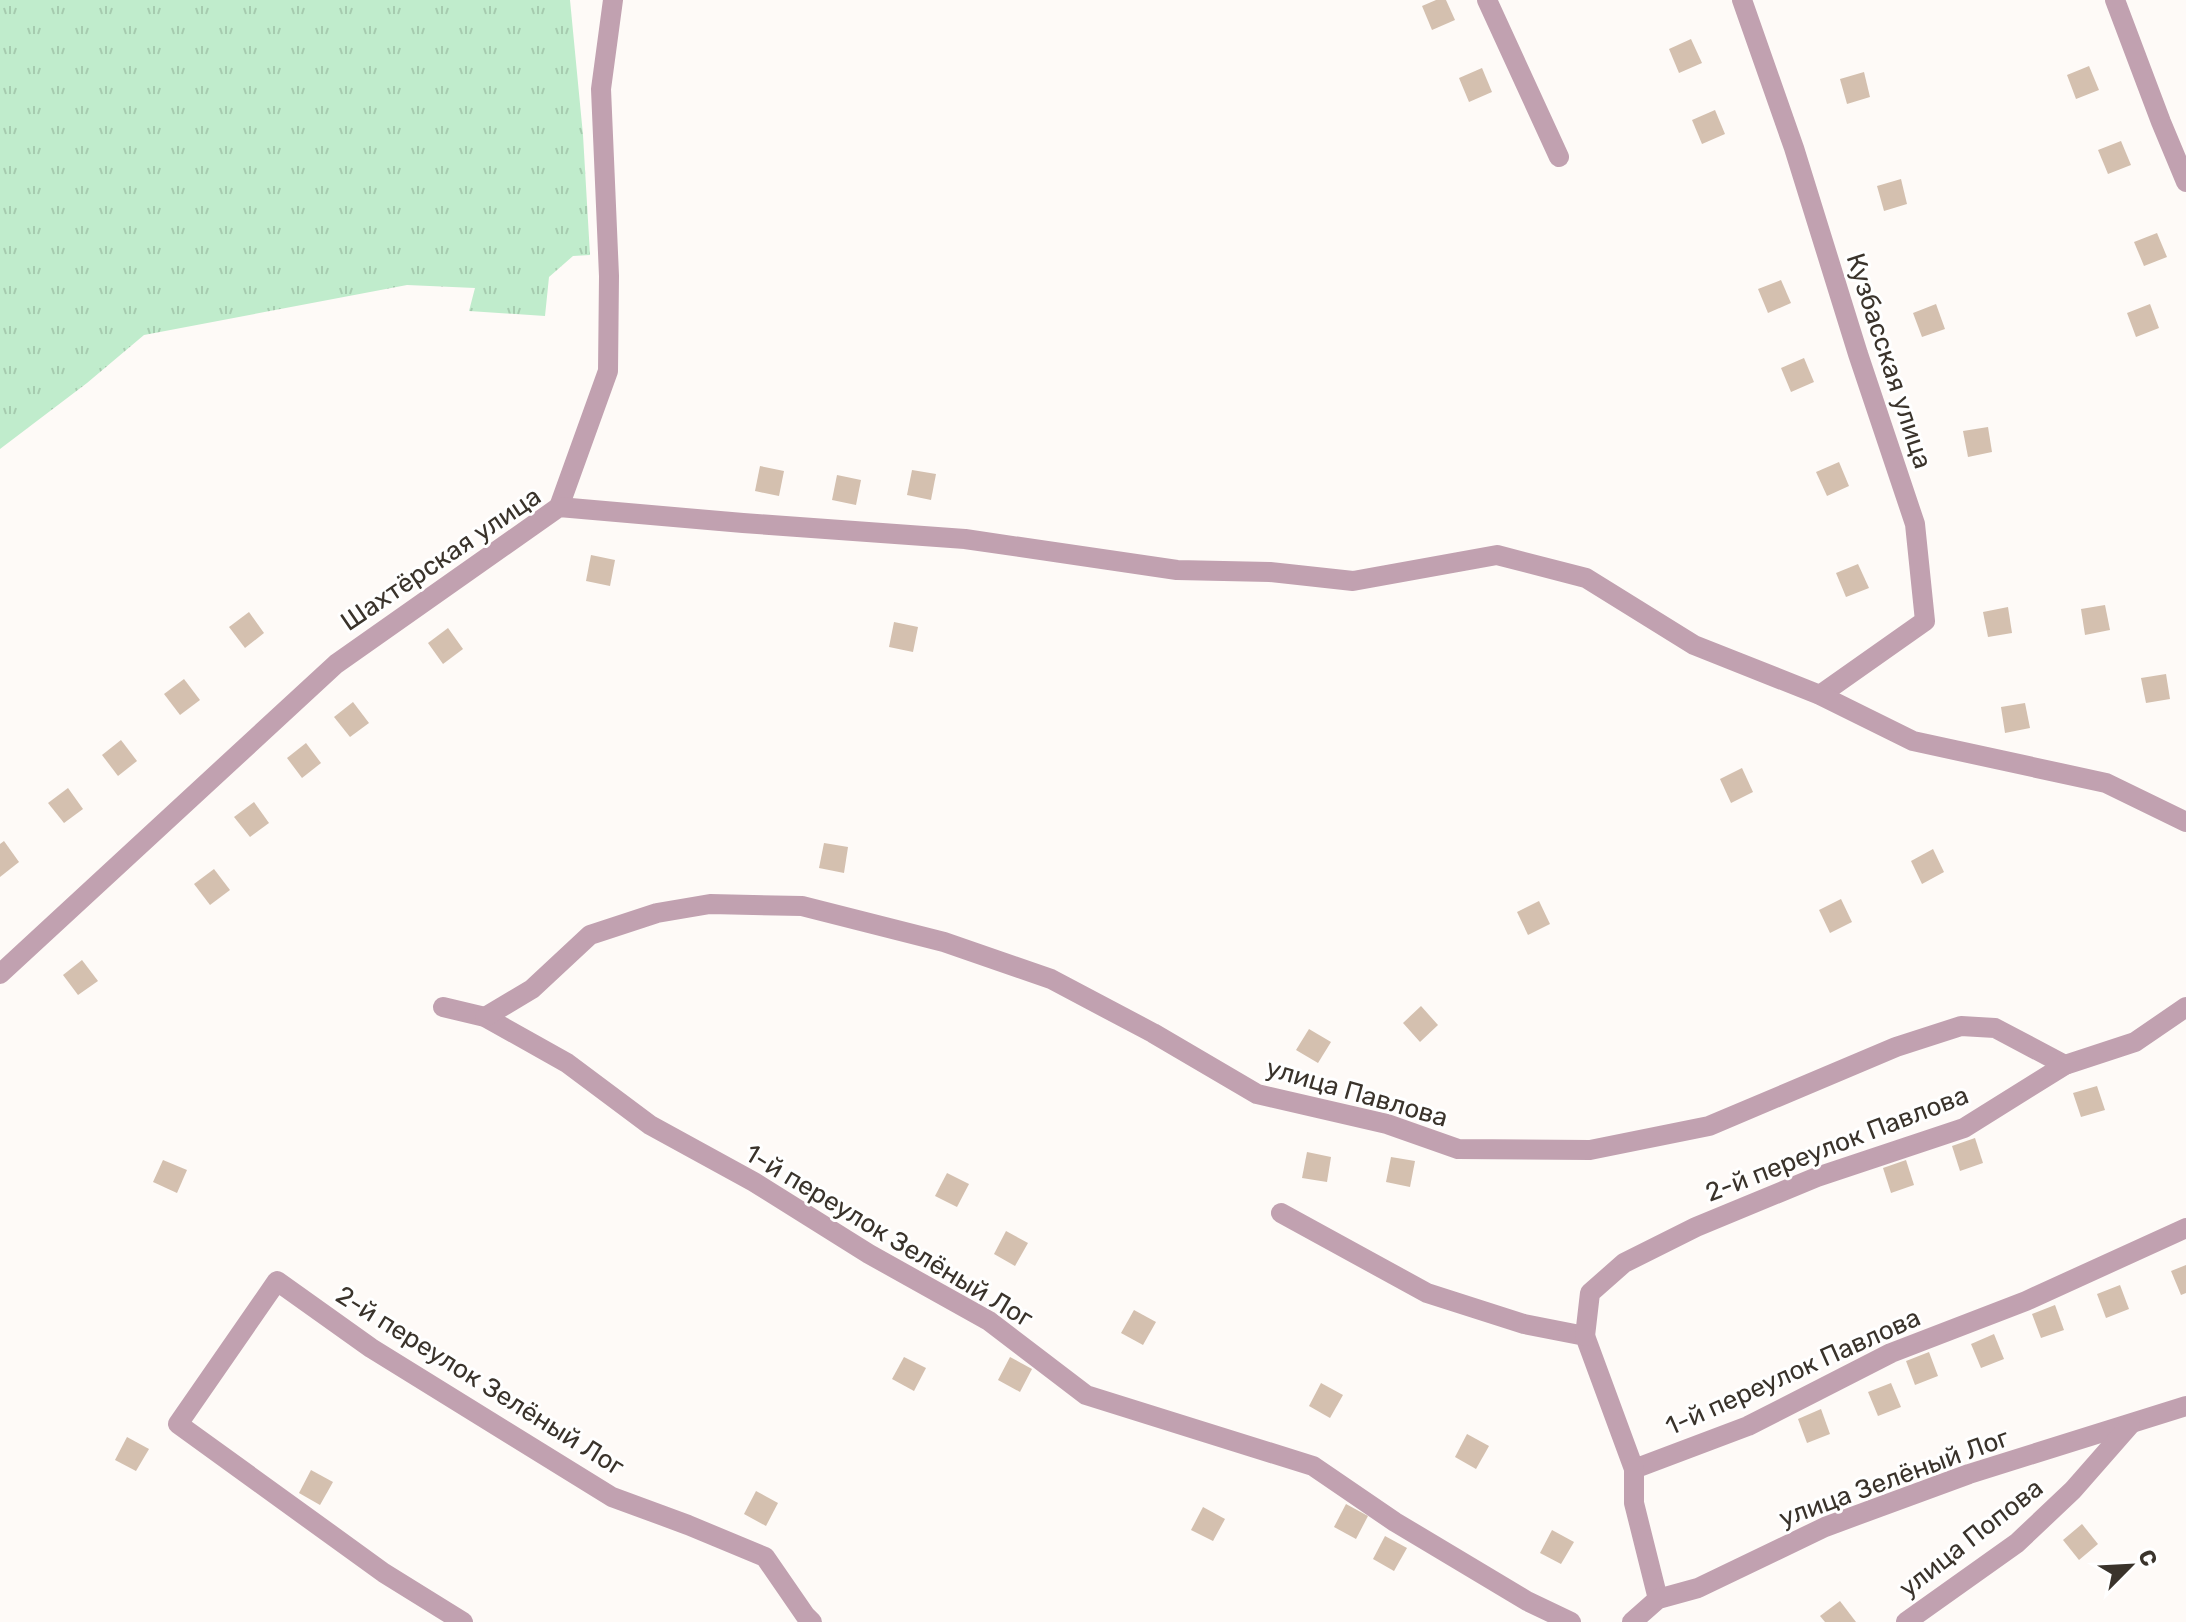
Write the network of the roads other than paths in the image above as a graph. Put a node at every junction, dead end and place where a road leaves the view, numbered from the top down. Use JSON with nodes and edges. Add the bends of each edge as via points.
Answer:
{"nodes":[{"id":1,"x":613,"y":0,"type":"edge"},
{"id":2,"x":1487,"y":0,"type":"edge"},
{"id":3,"x":1742,"y":0,"type":"edge"},
{"id":4,"x":2115,"y":0,"type":"edge"},
{"id":5,"x":1559,"y":157,"type":"dead end"},
{"id":6,"x":2186,"y":182,"type":"edge"},
{"id":7,"x":559,"y":507,"type":"junction"},
{"id":8,"x":1820,"y":695,"type":"junction"},
{"id":9,"x":2186,"y":822,"type":"edge"},
{"id":10,"x":0,"y":974,"type":"edge"},
{"id":11,"x":443,"y":1007,"type":"dead end"},
{"id":12,"x":2186,"y":1007,"type":"edge"},
{"id":13,"x":485,"y":1017,"type":"junction"},
{"id":14,"x":2065,"y":1065,"type":"junction"},
{"id":15,"x":1281,"y":1213,"type":"dead end"},
{"id":16,"x":2186,"y":1228,"type":"edge"},
{"id":17,"x":1585,"y":1336,"type":"junction"},
{"id":18,"x":2186,"y":1406,"type":"edge"},
{"id":19,"x":2131,"y":1424,"type":"junction"},
{"id":20,"x":1634,"y":1469,"type":"junction"},
{"id":21,"x":1658,"y":1599,"type":"junction"},
{"id":22,"x":463,"y":1622,"type":"edge"},
{"id":23,"x":812,"y":1622,"type":"edge"},
{"id":24,"x":1571,"y":1622,"type":"edge"},
{"id":25,"x":1632,"y":1622,"type":"edge"},
{"id":26,"x":1906,"y":1622,"type":"edge"}],
"edges":[{"from":1,"to":7,"type":"street","via":[[601,89],[608,371]]},
{"from":2,"to":5,"type":"street"},
{"from":3,"to":8,"type":"street","name":"Кузбасская улица","via":[[1915,524],[1925,621]]},
{"from":4,"to":6,"type":"street"},
{"from":7,"to":8,"type":"street","name":"Шахтёрская улица","via":[[965,539],[1177,570],[1353,581],[1497,555],[1586,578],[1694,645]]},
{"from":7,"to":10,"type":"street","name":"Шахтёрская улица","via":[[336,664]]},
{"from":8,"to":9,"type":"street","name":"Шахтёрская улица","via":[[1913,741],[2106,783]]},
{"from":11,"to":13,"type":"street","name":"1-й переулок Зелёный Лог"},
{"from":12,"to":14,"type":"street","name":"2-й переулок Павлова","via":[[2135,1042]]},
{"from":13,"to":14,"type":"street","name":"улица Павлова","via":[[532,989],[590,935],[657,913],[710,904],[802,906],[944,942],[1051,979],[1257,1094],[1387,1124],[1458,1149],[1590,1150],[1709,1126],[1896,1047],[1961,1026],[1995,1028]]},
{"from":13,"to":24,"type":"street","name":"1-й переулок Зелёный Лог","via":[[567,1063],[650,1125],[989,1321],[1086,1395],[1313,1466],[1422,1538]]},
{"from":14,"to":17,"type":"street","name":"2-й переулок Павлова","via":[[1964,1128],[1817,1177],[1624,1263],[1590,1293]]},
{"from":15,"to":17,"type":"street","via":[[1427,1293],[1524,1324]]},
{"from":16,"to":20,"type":"street","name":"1-й переулок Павлова","via":[[2026,1301],[1891,1353],[1748,1426]]},
{"from":17,"to":20,"type":"street"},
{"from":18,"to":19,"type":"street","name":"улица Зелёный Лог"},
{"from":19,"to":21,"type":"street","name":"улица Зелёный Лог","via":[[1969,1474],[1825,1527],[1698,1588]]},
{"from":19,"to":26,"type":"street","name":"улица Попова","via":[[2017,1543]]},
{"from":20,"to":21,"type":"street","via":[[1634,1503]]},
{"from":21,"to":25,"type":"street","name":"улица Зелёный Лог"},
{"from":22,"to":23,"type":"street","name":"2-й переулок Зелёный Лог","via":[[384,1573],[178,1424],[277,1281],[371,1348],[612,1497],[765,1557]]}]}
